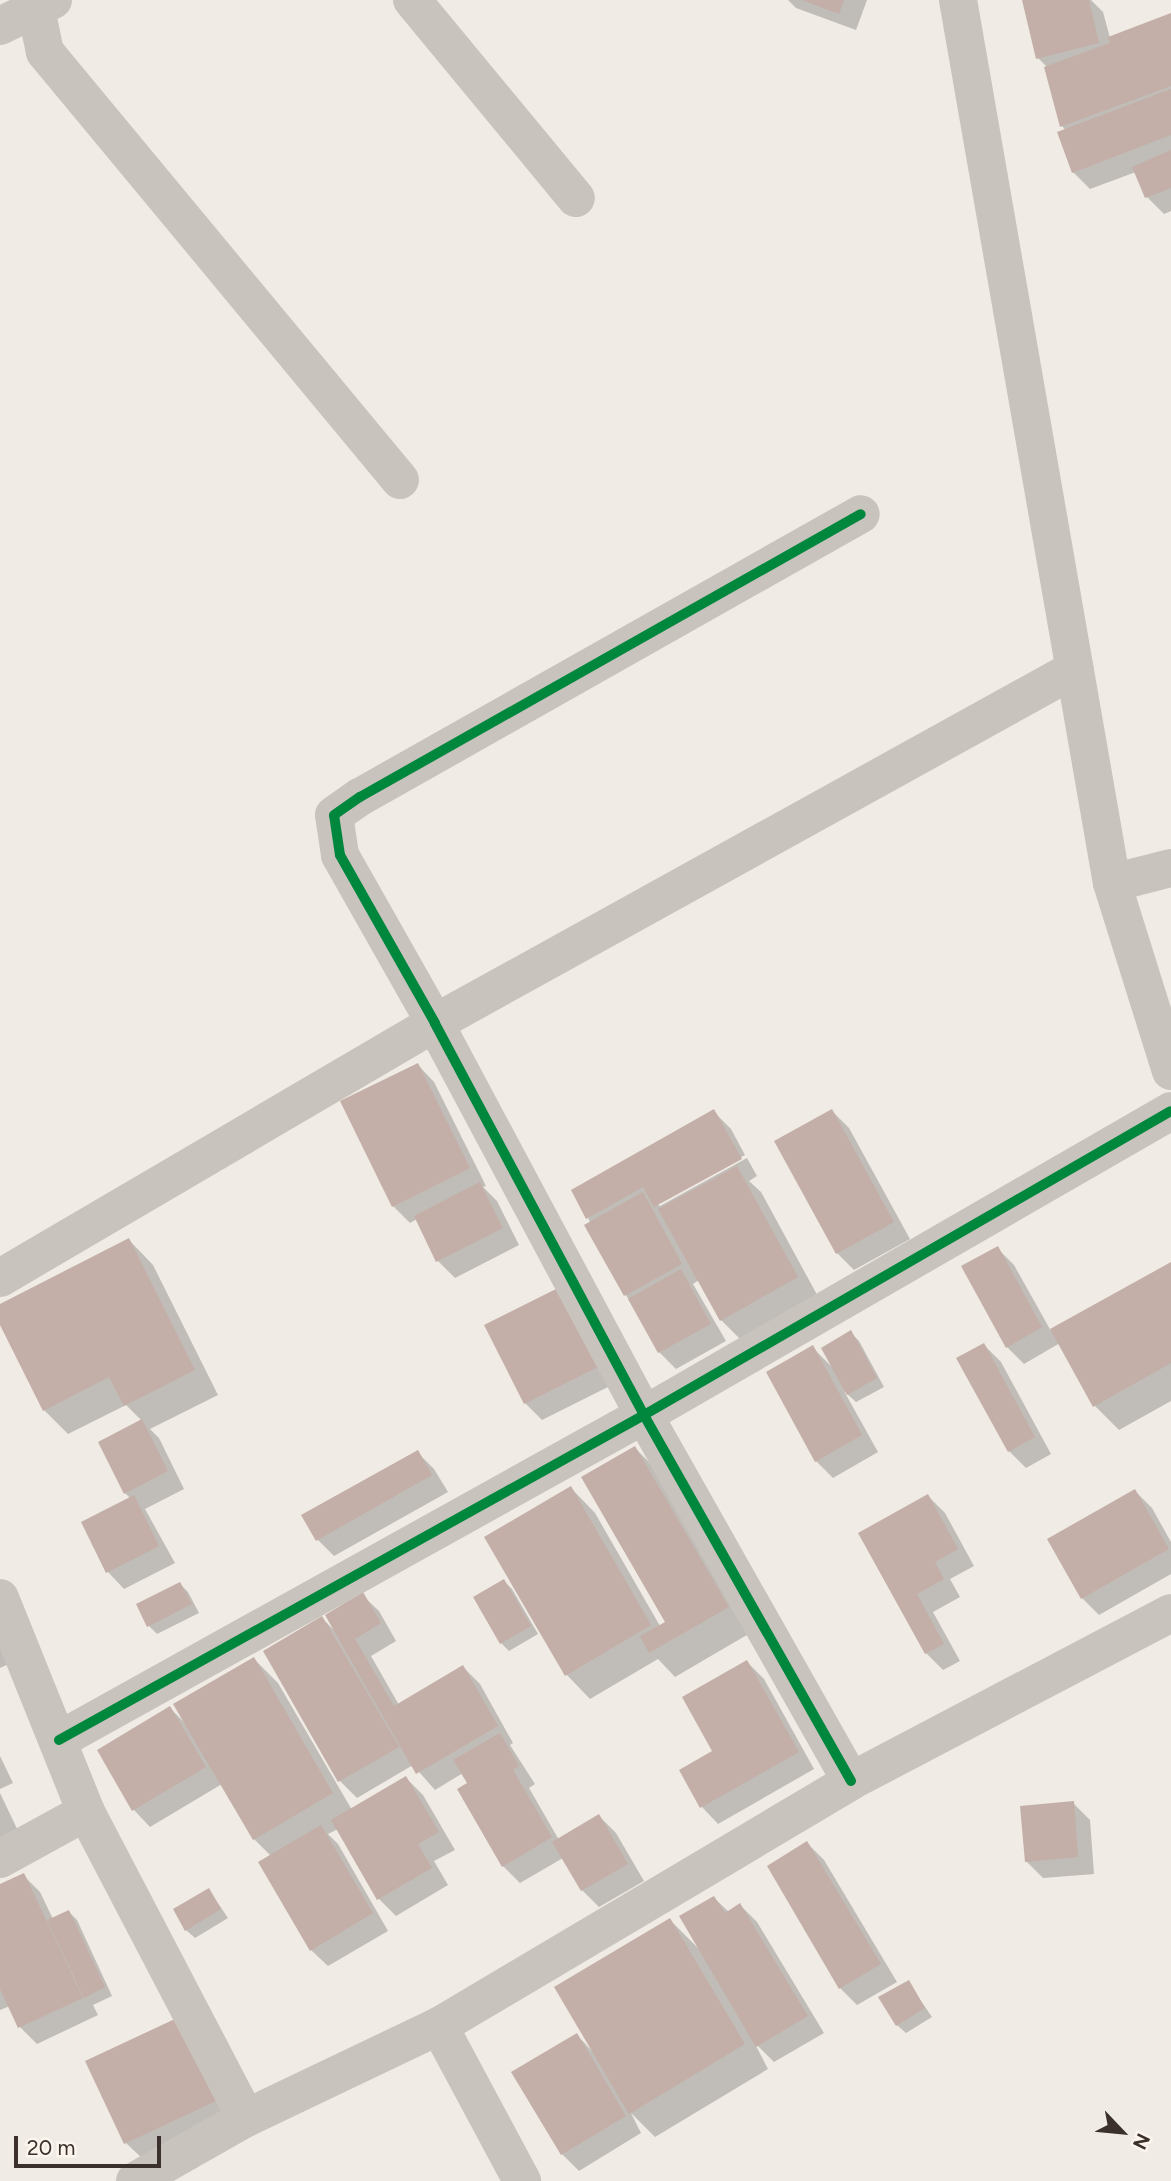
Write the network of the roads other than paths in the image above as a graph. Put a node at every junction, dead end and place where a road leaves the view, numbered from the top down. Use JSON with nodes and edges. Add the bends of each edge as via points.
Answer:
{"nodes":[{"id":1,"x":412,"y":0,"type":"edge"},
{"id":2,"x":958,"y":0,"type":"edge"},
{"id":3,"x":44,"y":4,"type":"edge"},
{"id":4,"x":0,"y":26,"type":"edge"},
{"id":5,"x":576,"y":198,"type":"dead end"},
{"id":6,"x":400,"y":480,"type":"dead end"},
{"id":7,"x":861,"y":514,"type":"dead end"},
{"id":8,"x":1075,"y":669,"type":"junction"},
{"id":9,"x":1171,"y":868,"type":"edge"},
{"id":10,"x":1112,"y":883,"type":"junction"},
{"id":11,"x":435,"y":1023,"type":"junction"},
{"id":12,"x":1171,"y":1071,"type":"edge"},
{"id":13,"x":1171,"y":1111,"type":"edge"},
{"id":14,"x":0,"y":1278,"type":"edge"},
{"id":15,"x":644,"y":1415,"type":"junction"},
{"id":16,"x":0,"y":1598,"type":"edge"},
{"id":17,"x":1171,"y":1613,"type":"edge"},
{"id":18,"x":59,"y":1740,"type":"junction"},
{"id":19,"x":851,"y":1781,"type":"junction"},
{"id":20,"x":86,"y":1812,"type":"junction"},
{"id":21,"x":0,"y":1859,"type":"edge"},
{"id":22,"x":439,"y":2026,"type":"junction"},
{"id":23,"x":246,"y":2118,"type":"junction"},
{"id":24,"x":135,"y":2181,"type":"edge"},
{"id":25,"x":523,"y":2181,"type":"edge"}],
"edges":[{"from":1,"to":5,"type":"street"},
{"from":2,"to":8,"type":"street"},
{"from":3,"to":4,"type":"street"},
{"from":3,"to":6,"type":"street","via":[[45,52]]},
{"from":7,"to":11,"type":"street","via":[[334,815],[340,855]]},
{"from":8,"to":10,"type":"street"},
{"from":8,"to":11,"type":"street"},
{"from":9,"to":10,"type":"street"},
{"from":10,"to":12,"type":"street"},
{"from":11,"to":14,"type":"street"},
{"from":11,"to":15,"type":"street"},
{"from":13,"to":15,"type":"street"},
{"from":15,"to":18,"type":"street"},
{"from":15,"to":19,"type":"street"},
{"from":16,"to":18,"type":"street"},
{"from":17,"to":19,"type":"street"},
{"from":18,"to":20,"type":"street"},
{"from":19,"to":22,"type":"street"},
{"from":20,"to":21,"type":"street"},
{"from":20,"to":23,"type":"street"},
{"from":22,"to":23,"type":"street"},
{"from":22,"to":25,"type":"street"},
{"from":23,"to":24,"type":"street"}]}
